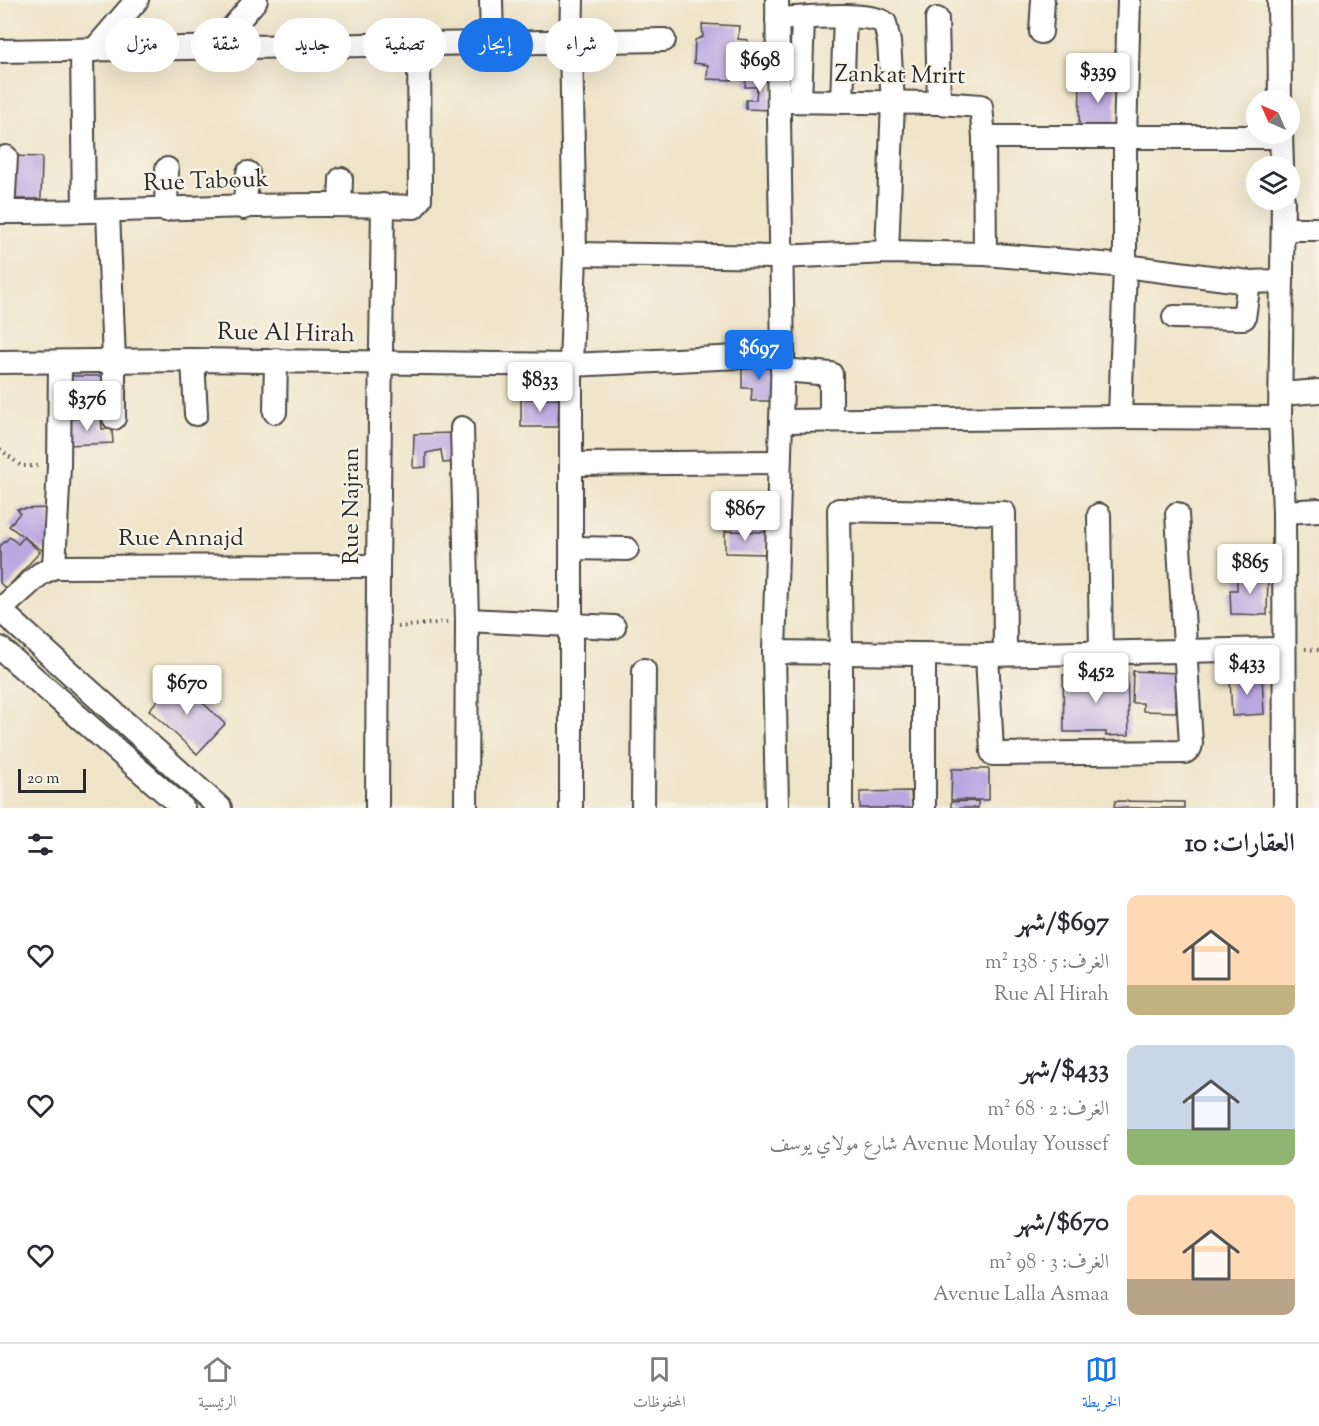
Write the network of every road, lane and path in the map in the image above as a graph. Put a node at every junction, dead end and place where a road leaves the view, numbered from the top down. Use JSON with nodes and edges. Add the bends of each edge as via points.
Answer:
{"nodes":[{"id":1,"x":137,"y":0,"type":"edge"},
{"id":2,"x":256,"y":0,"type":"edge"},
{"id":3,"x":491,"y":0,"type":"edge"},
{"id":4,"x":572,"y":0,"type":"edge"},
{"id":5,"x":1043,"y":0,"type":"edge"},
{"id":6,"x":1129,"y":0,"type":"edge"},
{"id":7,"x":1279,"y":0,"type":"edge"},
{"id":8,"x":777,"y":9,"type":"edge"},
{"id":9,"x":845,"y":17,"type":"junction"},
{"id":10,"x":241,"y":18,"type":"edge"},
{"id":11,"x":491,"y":18,"type":"edge"},
{"id":12,"x":572,"y":18,"type":"edge"},
{"id":13,"x":802,"y":18,"type":"junction"},
{"id":14,"x":937,"y":19,"type":"dead end"},
{"id":15,"x":1041,"y":32,"type":"dead end"},
{"id":16,"x":618,"y":40,"type":"edge"},
{"id":17,"x":664,"y":40,"type":"dead end"},
{"id":18,"x":363,"y":46,"type":"edge"},
{"id":19,"x":261,"y":47,"type":"edge"},
{"id":20,"x":191,"y":48,"type":"edge"},
{"id":21,"x":88,"y":50,"type":"junction"},
{"id":22,"x":0,"y":51,"type":"edge"},
{"id":23,"x":419,"y":72,"type":"edge"},
{"id":24,"x":571,"y":72,"type":"edge"},
{"id":25,"x":1280,"y":90,"type":"edge"},
{"id":26,"x":789,"y":101,"type":"junction"},
{"id":27,"x":842,"y":102,"type":"junction"},
{"id":28,"x":892,"y":102,"type":"junction"},
{"id":29,"x":939,"y":103,"type":"junction"},
{"id":30,"x":1246,"y":135,"type":"edge"},
{"id":31,"x":984,"y":137,"type":"junction"},
{"id":32,"x":1125,"y":137,"type":"junction"},
{"id":33,"x":6,"y":157,"type":"dead end"},
{"id":34,"x":167,"y":169,"type":"dead end"},
{"id":35,"x":248,"y":172,"type":"dead end"},
{"id":36,"x":341,"y":179,"type":"dead end"},
{"id":37,"x":340,"y":205,"type":"junction"},
{"id":38,"x":383,"y":205,"type":"junction"},
{"id":39,"x":244,"y":208,"type":"junction"},
{"id":40,"x":166,"y":210,"type":"junction"},
{"id":41,"x":1283,"y":210,"type":"edge"},
{"id":42,"x":84,"y":211,"type":"junction"},
{"id":43,"x":2,"y":212,"type":"edge"},
{"id":44,"x":108,"y":212,"type":"junction"},
{"id":45,"x":1284,"y":229,"type":"junction"},
{"id":46,"x":1319,"y":230,"type":"edge"},
{"id":47,"x":886,"y":252,"type":"junction"},
{"id":48,"x":574,"y":254,"type":"junction"},
{"id":49,"x":985,"y":254,"type":"junction"},
{"id":50,"x":780,"y":257,"type":"junction"},
{"id":51,"x":1125,"y":266,"type":"junction"},
{"id":52,"x":1282,"y":281,"type":"junction"},
{"id":53,"x":1249,"y":282,"type":"junction"},
{"id":54,"x":1174,"y":317,"type":"dead end"},
{"id":55,"x":114,"y":360,"type":"junction"},
{"id":56,"x":193,"y":360,"type":"junction"},
{"id":57,"x":276,"y":360,"type":"junction"},
{"id":58,"x":0,"y":362,"type":"edge"},
{"id":59,"x":60,"y":362,"type":"junction"},
{"id":60,"x":380,"y":363,"type":"junction"},
{"id":61,"x":782,"y":363,"type":"junction"},
{"id":62,"x":571,"y":365,"type":"junction"},
{"id":63,"x":1319,"y":391,"type":"edge"},
{"id":64,"x":1281,"y":394,"type":"junction"},
{"id":65,"x":275,"y":412,"type":"dead end"},
{"id":66,"x":196,"y":414,"type":"dead end"},
{"id":67,"x":1120,"y":417,"type":"junction"},
{"id":68,"x":114,"y":418,"type":"dead end"},
{"id":69,"x":1280,"y":418,"type":"junction"},
{"id":70,"x":831,"y":419,"type":"junction"},
{"id":71,"x":782,"y":421,"type":"junction"},
{"id":72,"x":462,"y":428,"type":"dead end"},
{"id":73,"x":0,"y":449,"type":"edge"},
{"id":74,"x":778,"y":462,"type":"junction"},
{"id":75,"x":573,"y":464,"type":"junction"},
{"id":76,"x":59,"y":465,"type":"junction"},
{"id":77,"x":1319,"y":510,"type":"edge"},
{"id":78,"x":1284,"y":512,"type":"junction"},
{"id":79,"x":1177,"y":514,"type":"dead end"},
{"id":80,"x":1099,"y":515,"type":"dead end"},
{"id":81,"x":572,"y":548,"type":"junction"},
{"id":82,"x":627,"y":549,"type":"dead end"},
{"id":83,"x":378,"y":566,"type":"junction"},
{"id":84,"x":54,"y":567,"type":"junction"},
{"id":85,"x":0,"y":610,"type":"edge"},
{"id":86,"x":467,"y":620,"type":"junction"},
{"id":87,"x":570,"y":626,"type":"junction"},
{"id":88,"x":614,"y":627,"type":"dead end"},
{"id":89,"x":379,"y":629,"type":"junction"},
{"id":90,"x":0,"y":648,"type":"edge"},
{"id":91,"x":1283,"y":650,"type":"junction"},
{"id":92,"x":774,"y":652,"type":"junction"},
{"id":93,"x":1186,"y":652,"type":"junction"},
{"id":94,"x":1101,"y":653,"type":"junction"},
{"id":95,"x":841,"y":654,"type":"junction"},
{"id":96,"x":924,"y":654,"type":"junction"},
{"id":97,"x":996,"y":655,"type":"junction"},
{"id":98,"x":644,"y":670,"type":"dead end"},
{"id":99,"x":183,"y":808,"type":"edge"},
{"id":100,"x":220,"y":808,"type":"edge"},
{"id":101,"x":377,"y":808,"type":"edge"},
{"id":102,"x":466,"y":808,"type":"edge"},
{"id":103,"x":572,"y":808,"type":"edge"},
{"id":104,"x":643,"y":808,"type":"edge"},
{"id":105,"x":777,"y":808,"type":"edge"},
{"id":106,"x":840,"y":808,"type":"edge"},
{"id":107,"x":924,"y":808,"type":"edge"},
{"id":108,"x":1284,"y":808,"type":"edge"}],
"edges":[{"from":1,"to":21,"type":"street"},
{"from":2,"to":10,"type":"street"},
{"from":3,"to":11,"type":"street"},
{"from":4,"to":12,"type":"street"},
{"from":5,"to":15,"type":"street"},
{"from":6,"to":32,"type":"street"},
{"from":7,"to":25,"type":"street"},
{"from":8,"to":13,"type":"street"},
{"from":8,"to":26,"type":"street"},
{"from":9,"to":13,"type":"street"},
{"from":9,"to":27,"type":"street"},
{"from":9,"to":28,"type":"street","via":[[885,23]]},
{"from":13,"to":26,"type":"street"},
{"from":14,"to":29,"type":"street"},
{"from":16,"to":17,"type":"street"},
{"from":18,"to":19,"type":"street"},
{"from":20,"to":21,"type":"street"},
{"from":21,"to":22,"type":"street"},
{"from":21,"to":42,"type":"street"},
{"from":23,"to":38,"type":"street","name":"Rue Tabouk","via":[[420,199],[414,207]]},
{"from":24,"to":48,"type":"street"},
{"from":26,"to":27,"type":"street","name":"Zankat Mrirt"},
{"from":26,"to":50,"type":"street"},
{"from":27,"to":28,"type":"street","name":"Zankat Mrirt"},
{"from":28,"to":29,"type":"street","name":"Zankat Mrirt"},
{"from":28,"to":47,"type":"street"},
{"from":29,"to":31,"type":"street","name":"Zankat Mrirt","via":[[979,105]]},
{"from":30,"to":32,"type":"street"},
{"from":31,"to":32,"type":"street"},
{"from":31,"to":49,"type":"street"},
{"from":32,"to":51,"type":"street"},
{"from":33,"to":43,"type":"street"},
{"from":34,"to":40,"type":"street"},
{"from":35,"to":39,"type":"street"},
{"from":36,"to":37,"type":"street"},
{"from":37,"to":38,"type":"street","name":"Rue Tabouk"},
{"from":37,"to":39,"type":"street","name":"Rue Tabouk"},
{"from":38,"to":60,"type":"street","name":"Rue Najran"},
{"from":39,"to":40,"type":"street","name":"Rue Tabouk"},
{"from":40,"to":44,"type":"street","name":"Rue Tabouk"},
{"from":41,"to":45,"type":"street"},
{"from":42,"to":43,"type":"street","name":"Rue Tabouk"},
{"from":42,"to":44,"type":"street","name":"Rue Tabouk"},
{"from":44,"to":55,"type":"street"},
{"from":45,"to":46,"type":"street"},
{"from":45,"to":52,"type":"street"},
{"from":47,"to":49,"type":"street"},
{"from":47,"to":50,"type":"street"},
{"from":48,"to":50,"type":"street"},
{"from":48,"to":62,"type":"street"},
{"from":49,"to":51,"type":"street"},
{"from":50,"to":61,"type":"street"},
{"from":51,"to":53,"type":"street"},
{"from":51,"to":67,"type":"street"},
{"from":52,"to":53,"type":"street"},
{"from":52,"to":64,"type":"street"},
{"from":53,"to":54,"type":"street","via":[[1244,318]]},
{"from":55,"to":56,"type":"street","name":"Rue Al Hirah"},
{"from":55,"to":59,"type":"street","name":"Rue Al Hirah"},
{"from":55,"to":68,"type":"street"},
{"from":56,"to":57,"type":"street","name":"Rue Al Hirah"},
{"from":56,"to":66,"type":"street"},
{"from":57,"to":60,"type":"street","name":"Rue Al Hirah"},
{"from":57,"to":65,"type":"street"},
{"from":58,"to":59,"type":"street","name":"Rue Al Hirah"},
{"from":59,"to":76,"type":"street"},
{"from":60,"to":62,"type":"street","name":"Rue Al Hirah"},
{"from":60,"to":83,"type":"street","name":"Rue Najran"},
{"from":61,"to":62,"type":"street","name":"Rue Al Hirah"},
{"from":61,"to":70,"type":"street","name":"Rue Al Hirah","via":[[831,375]]},
{"from":61,"to":71,"type":"street"},
{"from":62,"to":75,"type":"street"},
{"from":63,"to":64,"type":"street"},
{"from":64,"to":69,"type":"street"},
{"from":67,"to":69,"type":"street"},
{"from":67,"to":70,"type":"street"},
{"from":69,"to":78,"type":"street"},
{"from":70,"to":71,"type":"street"},
{"from":71,"to":74,"type":"street"},
{"from":72,"to":86,"type":"street"},
{"from":73,"to":76,"type":"path","via":[[21,466]]},
{"from":74,"to":75,"type":"street"},
{"from":74,"to":92,"type":"street"},
{"from":75,"to":81,"type":"street"},
{"from":76,"to":84,"type":"street"},
{"from":77,"to":78,"type":"street"},
{"from":78,"to":91,"type":"street"},
{"from":79,"to":93,"type":"street"},
{"from":80,"to":94,"type":"street"},
{"from":81,"to":82,"type":"street"},
{"from":81,"to":87,"type":"street"},
{"from":83,"to":84,"type":"street","name":"Rue Annajd"},
{"from":83,"to":89,"type":"street","name":"Rue Najran"},
{"from":84,"to":85,"type":"street","via":[[40,574]]},
{"from":85,"to":100,"type":"street"},
{"from":86,"to":87,"type":"street"},
{"from":86,"to":89,"type":"path"},
{"from":86,"to":102,"type":"street"},
{"from":87,"to":88,"type":"street"},
{"from":87,"to":103,"type":"street"},
{"from":89,"to":101,"type":"street","name":"Rue Najran"},
{"from":90,"to":99,"type":"street"},
{"from":91,"to":93,"type":"street"},
{"from":91,"to":108,"type":"street"},
{"from":92,"to":95,"type":"street"},
{"from":92,"to":105,"type":"street"},
{"from":93,"to":94,"type":"street"},
{"from":93,"to":97,"type":"street","via":[[1191,744],[1185,752],[993,754]]},
{"from":94,"to":97,"type":"street"},
{"from":95,"to":96,"type":"street"},
{"from":95,"to":97,"type":"street","via":[[840,510],[1004,513]]},
{"from":95,"to":106,"type":"street"},
{"from":96,"to":97,"type":"street"},
{"from":96,"to":107,"type":"street"},
{"from":98,"to":104,"type":"street"}]}
